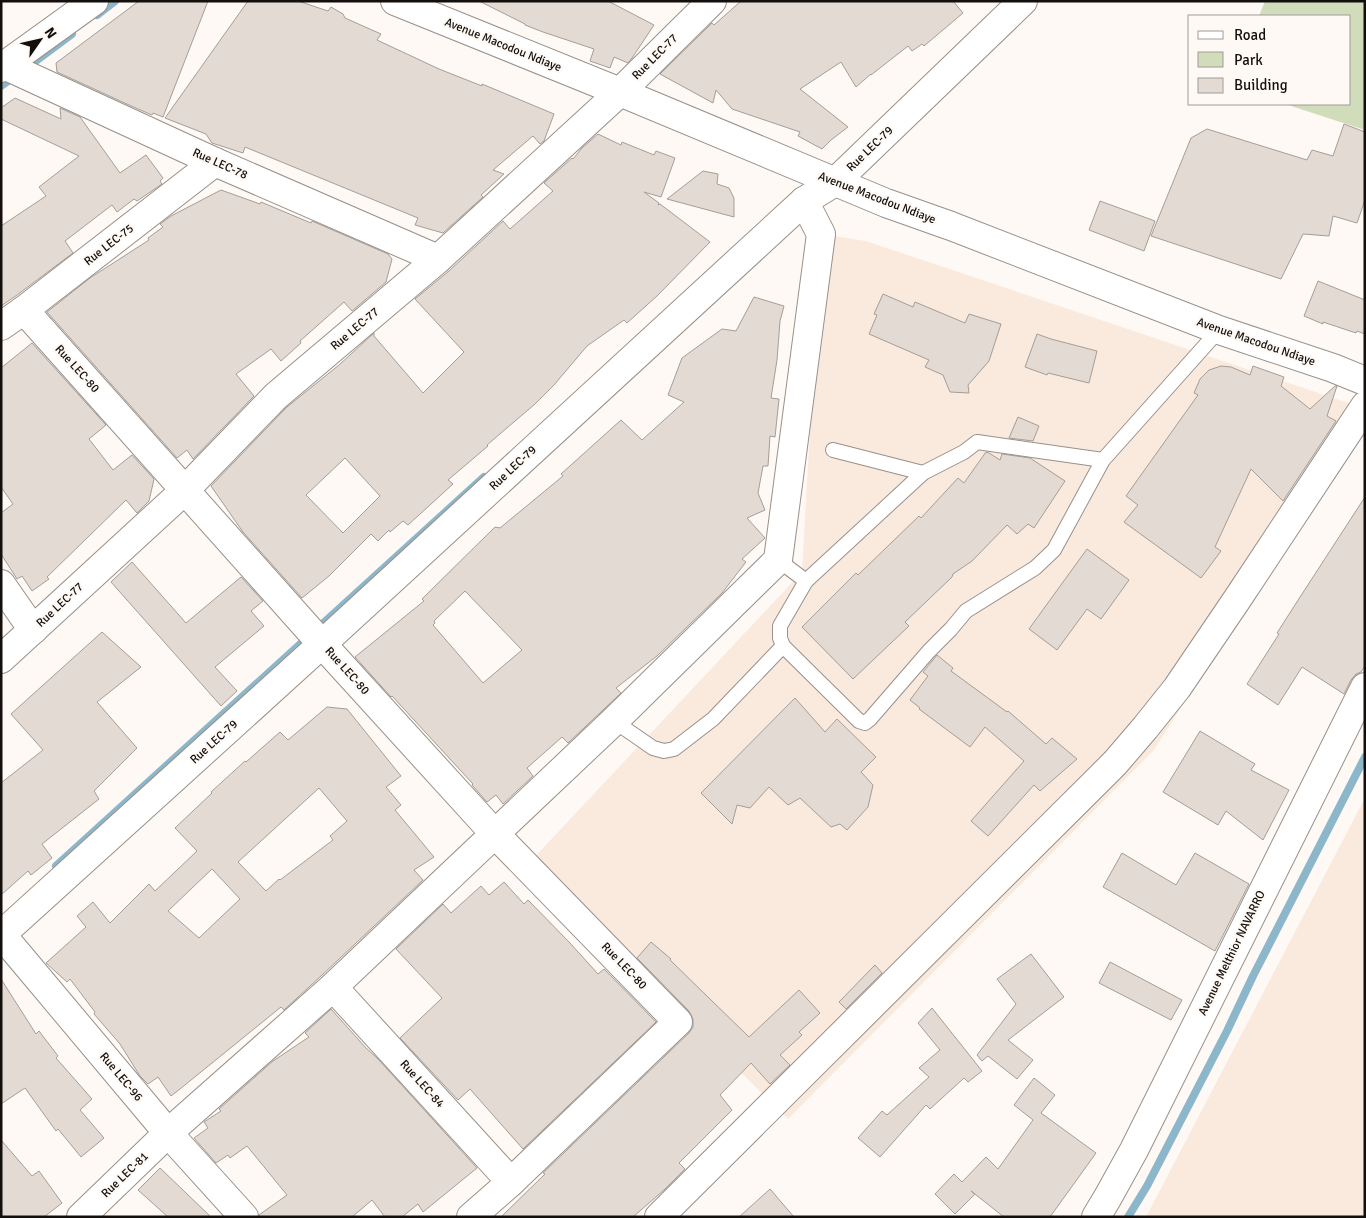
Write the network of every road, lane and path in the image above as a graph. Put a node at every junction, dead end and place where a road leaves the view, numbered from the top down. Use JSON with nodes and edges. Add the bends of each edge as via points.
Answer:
{"nodes":[{"id":1,"x":94,"y":1,"type":"edge"},
{"id":2,"x":395,"y":1,"type":"edge"},
{"id":3,"x":712,"y":1,"type":"edge"},
{"id":4,"x":1023,"y":1,"type":"edge"},
{"id":5,"x":3,"y":66,"type":"edge"},
{"id":6,"x":620,"y":92,"type":"junction"},
{"id":7,"x":215,"y":162,"type":"junction"},
{"id":8,"x":835,"y":182,"type":"junction"},
{"id":9,"x":804,"y":201,"type":"junction"},
{"id":10,"x":438,"y":258,"type":"junction"},
{"id":11,"x":24,"y":310,"type":"junction"},
{"id":12,"x":1,"y":326,"type":"edge"},
{"id":13,"x":1219,"y":330,"type":"junction"},
{"id":14,"x":1365,"y":381,"type":"edge"},
{"id":15,"x":1365,"y":406,"type":"edge"},
{"id":16,"x":833,"y":450,"type":"dead end"},
{"id":17,"x":1103,"y":460,"type":"junction"},
{"id":18,"x":923,"y":474,"type":"junction"},
{"id":19,"x":185,"y":490,"type":"junction"},
{"id":20,"x":778,"y":560,"type":"junction"},
{"id":21,"x":806,"y":581,"type":"junction"},
{"id":22,"x":1,"y":584,"type":"edge"},
{"id":23,"x":33,"y":630,"type":"junction"},
{"id":24,"x":322,"y":644,"type":"junction"},
{"id":25,"x":783,"y":646,"type":"junction"},
{"id":26,"x":1,"y":659,"type":"edge"},
{"id":27,"x":1365,"y":687,"type":"edge"},
{"id":28,"x":614,"y":721,"type":"junction"},
{"id":29,"x":495,"y":834,"type":"junction"},
{"id":30,"x":2,"y":934,"type":"edge"},
{"id":31,"x":333,"y":987,"type":"junction"},
{"id":32,"x":168,"y":1133,"type":"junction"},
{"id":33,"x":511,"y":1182,"type":"junction"},
{"id":34,"x":81,"y":1217,"type":"edge"},
{"id":35,"x":244,"y":1217,"type":"edge"},
{"id":36,"x":471,"y":1217,"type":"edge"},
{"id":37,"x":659,"y":1217,"type":"edge"},
{"id":38,"x":1096,"y":1217,"type":"edge"}],
"edges":[{"from":1,"to":5,"type":"street"},
{"from":2,"to":6,"type":"street","name":"Avenue Macodou Ndiaye"},
{"from":3,"to":6,"type":"street","name":"Rue LEC-77"},
{"from":4,"to":8,"type":"street","name":"Rue LEC-79"},
{"from":5,"to":7,"type":"street","name":"Rue LEC-78"},
{"from":6,"to":8,"type":"street","name":"Avenue Macodou Ndiaye"},
{"from":6,"to":10,"type":"street","name":"Rue LEC-77"},
{"from":7,"to":10,"type":"street","name":"Rue LEC-78"},
{"from":7,"to":11,"type":"street","name":"Rue LEC-75"},
{"from":8,"to":9,"type":"street","name":"Rue LEC-79"},
{"from":8,"to":13,"type":"street","name":"Avenue Macodou Ndiaye"},
{"from":9,"to":20,"type":"street","via":[[821,234]]},
{"from":9,"to":24,"type":"street","name":"Rue LEC-79"},
{"from":10,"to":19,"type":"street","name":"Rue LEC-77","via":[[276,396]]},
{"from":11,"to":12,"type":"street","name":"Rue LEC-75"},
{"from":11,"to":19,"type":"street","name":"Rue LEC-80"},
{"from":13,"to":14,"type":"street","name":"Avenue Macodou Ndiaye"},
{"from":13,"to":17,"type":"lane"},
{"from":15,"to":37,"type":"street","via":[[1177,688],[1115,763]]},
{"from":16,"to":18,"type":"lane"},
{"from":17,"to":18,"type":"lane","via":[[977,442]]},
{"from":17,"to":25,"type":"lane","via":[[1054,550],[1035,568],[966,611],[864,723],[858,721]]},
{"from":18,"to":21,"type":"lane"},
{"from":19,"to":23,"type":"street","name":"Rue LEC-77"},
{"from":19,"to":24,"type":"street","name":"Rue LEC-80"},
{"from":20,"to":21,"type":"lane"},
{"from":20,"to":28,"type":"street","name":"Rue LEC-81"},
{"from":21,"to":25,"type":"lane","via":[[780,626]]},
{"from":22,"to":23,"type":"street"},
{"from":23,"to":26,"type":"street","name":"Rue LEC-77"},
{"from":24,"to":29,"type":"street","name":"Rue LEC-80"},
{"from":24,"to":30,"type":"street","name":"Rue LEC-79"},
{"from":25,"to":28,"type":"lane","via":[[713,719],[674,749],[653,748]]},
{"from":27,"to":38,"type":"street","name":"Avenue Melthior NAVARRO","via":[[1134,1150]]},
{"from":28,"to":29,"type":"street","name":"Rue LEC-81"},
{"from":29,"to":31,"type":"street","name":"Rue LEC-81"},
{"from":29,"to":33,"type":"street","name":"Rue LEC-80","via":[[678,1022]]},
{"from":30,"to":32,"type":"street","name":"Rue LEC-96"},
{"from":31,"to":32,"type":"street","name":"Rue LEC-81"},
{"from":31,"to":33,"type":"street","name":"Rue LEC-84"},
{"from":32,"to":34,"type":"street","name":"Rue LEC-81"},
{"from":32,"to":35,"type":"street","name":"Rue LEC-96"},
{"from":33,"to":36,"type":"street"}]}
